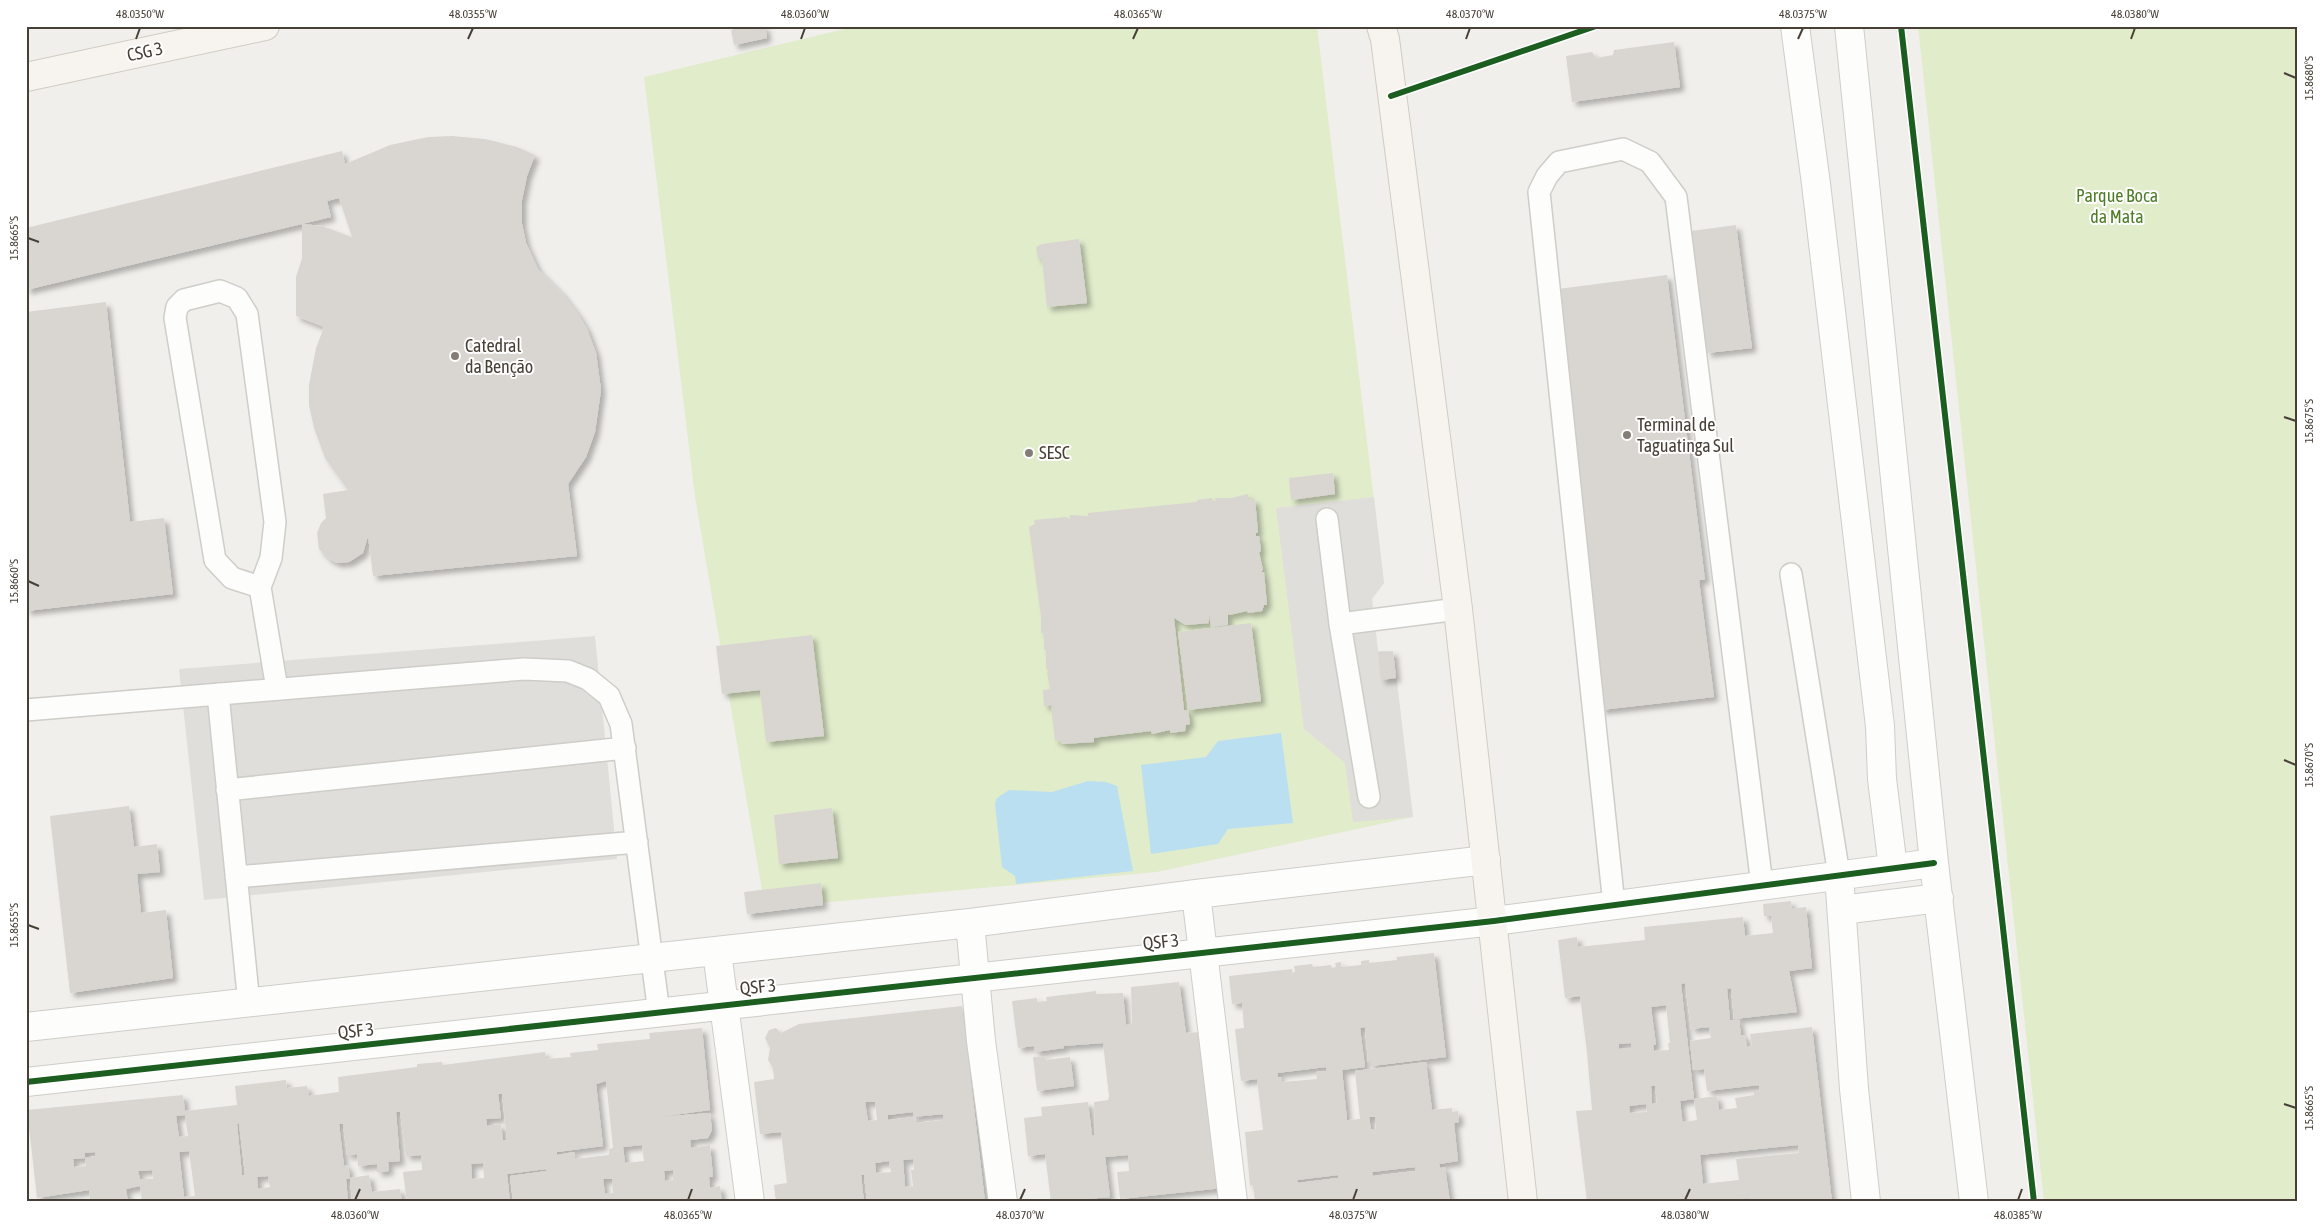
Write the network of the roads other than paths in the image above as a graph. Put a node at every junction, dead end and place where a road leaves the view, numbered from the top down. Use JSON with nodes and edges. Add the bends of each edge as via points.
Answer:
{"nodes":[{"id":1,"x":265,"y":26,"type":"edge"},
{"id":2,"x":1795,"y":26,"type":"edge"},
{"id":3,"x":1849,"y":26,"type":"edge"},
{"id":4,"x":1385,"y":31,"type":"edge"},
{"id":5,"x":26,"y":77,"type":"edge"},
{"id":6,"x":1327,"y":519,"type":"dead end"},
{"id":7,"x":1791,"y":574,"type":"dead end"},
{"id":8,"x":260,"y":587,"type":"junction"},
{"id":9,"x":1458,"y":609,"type":"junction"},
{"id":10,"x":1340,"y":624,"type":"junction"},
{"id":11,"x":277,"y":689,"type":"junction"},
{"id":12,"x":218,"y":694,"type":"junction"},
{"id":13,"x":26,"y":710,"type":"edge"},
{"id":14,"x":625,"y":748,"type":"junction"},
{"id":15,"x":228,"y":790,"type":"junction"},
{"id":16,"x":1368,"y":797,"type":"dead end"},
{"id":17,"x":637,"y":842,"type":"junction"},
{"id":18,"x":1486,"y":860,"type":"junction"},
{"id":19,"x":1934,"y":863,"type":"junction"},
{"id":20,"x":1893,"y":868,"type":"junction"},
{"id":21,"x":1839,"y":875,"type":"junction"},
{"id":22,"x":236,"y":877,"type":"junction"},
{"id":23,"x":1762,"y":885,"type":"junction"},
{"id":24,"x":1196,"y":894,"type":"junction"},
{"id":25,"x":1939,"y":898,"type":"junction"},
{"id":26,"x":1614,"y":905,"type":"junction"},
{"id":27,"x":1842,"y":910,"type":"junction"},
{"id":28,"x":1494,"y":921,"type":"junction"},
{"id":29,"x":970,"y":924,"type":"junction"},
{"id":30,"x":717,"y":952,"type":"junction"},
{"id":31,"x":1203,"y":953,"type":"junction"},
{"id":32,"x":653,"y":959,"type":"junction"},
{"id":33,"x":975,"y":978,"type":"junction"},
{"id":34,"x":249,"y":1004,"type":"junction"},
{"id":35,"x":723,"y":1006,"type":"junction"},
{"id":36,"x":659,"y":1013,"type":"junction"},
{"id":37,"x":26,"y":1027,"type":"edge"},
{"id":38,"x":26,"y":1082,"type":"edge"},
{"id":39,"x":750,"y":1202,"type":"edge"},
{"id":40,"x":1003,"y":1202,"type":"edge"},
{"id":41,"x":1234,"y":1202,"type":"edge"},
{"id":42,"x":1523,"y":1202,"type":"edge"},
{"id":43,"x":1866,"y":1202,"type":"edge"},
{"id":44,"x":1974,"y":1202,"type":"edge"}],
"edges":[{"from":1,"to":5,"type":"street","name":"CSG 3"},
{"from":2,"to":20,"type":"street","via":[[1880,726],[1882,779]]},
{"from":3,"to":19,"type":"street"},
{"from":4,"to":9,"type":"street"},
{"from":6,"to":10,"type":"lane"},
{"from":7,"to":21,"type":"lane"},
{"from":8,"to":8,"type":"lane","via":[[271,558],[275,522],[247,314],[237,298],[220,291],[184,300],[177,307],[175,318],[215,560],[232,578]]},
{"from":8,"to":11,"type":"lane"},
{"from":9,"to":10,"type":"lane"},
{"from":9,"to":18,"type":"street"},
{"from":10,"to":16,"type":"lane"},
{"from":11,"to":12,"type":"lane"},
{"from":11,"to":14,"type":"lane","via":[[524,670],[568,671],[588,679],[609,696],[621,724]]},
{"from":12,"to":13,"type":"lane"},
{"from":12,"to":15,"type":"lane"},
{"from":14,"to":15,"type":"lane"},
{"from":14,"to":17,"type":"lane"},
{"from":15,"to":22,"type":"lane"},
{"from":17,"to":22,"type":"lane"},
{"from":17,"to":32,"type":"lane"},
{"from":18,"to":24,"type":"street"},
{"from":18,"to":28,"type":"street"},
{"from":19,"to":20,"type":"street","name":"QSF 3"},
{"from":19,"to":25,"type":"street"},
{"from":20,"to":21,"type":"street","name":"QSF 3"},
{"from":21,"to":23,"type":"street","name":"QSF 3"},
{"from":21,"to":27,"type":"street"},
{"from":22,"to":34,"type":"lane"},
{"from":23,"to":26,"type":"street","name":"QSF 3"},
{"from":23,"to":26,"type":"lane","via":[[1676,197],[1650,162],[1622,149],[1558,162],[1546,176],[1539,192]]},
{"from":24,"to":29,"type":"street"},
{"from":24,"to":31,"type":"street"},
{"from":25,"to":27,"type":"street"},
{"from":25,"to":44,"type":"street"},
{"from":26,"to":28,"type":"street","name":"QSF 3"},
{"from":27,"to":43,"type":"street","via":[[1854,1089]]},
{"from":28,"to":31,"type":"street","name":"QSF 3"},
{"from":28,"to":42,"type":"street"},
{"from":29,"to":30,"type":"street"},
{"from":29,"to":33,"type":"street"},
{"from":30,"to":32,"type":"street"},
{"from":30,"to":35,"type":"street"},
{"from":31,"to":33,"type":"street","name":"QSF 3"},
{"from":31,"to":41,"type":"street"},
{"from":32,"to":34,"type":"street"},
{"from":32,"to":36,"type":"lane"},
{"from":33,"to":35,"type":"street","name":"QSF 3"},
{"from":33,"to":40,"type":"street"},
{"from":34,"to":37,"type":"street"},
{"from":35,"to":36,"type":"street","name":"QSF 3"},
{"from":35,"to":39,"type":"street"},
{"from":36,"to":38,"type":"street","name":"QSF 3"}]}
